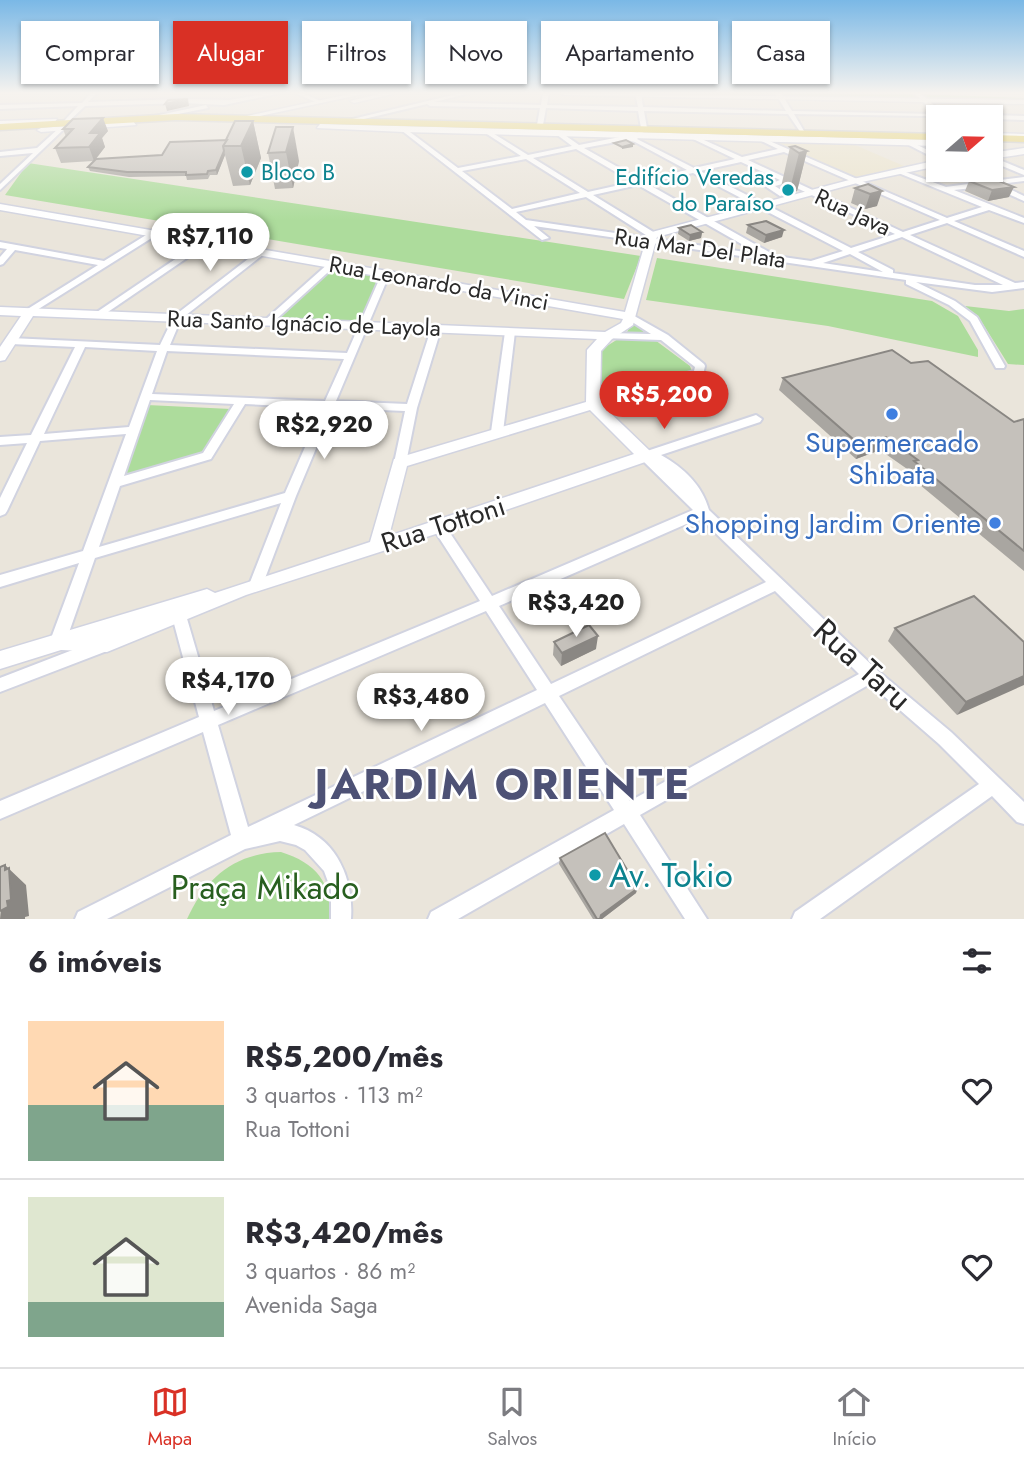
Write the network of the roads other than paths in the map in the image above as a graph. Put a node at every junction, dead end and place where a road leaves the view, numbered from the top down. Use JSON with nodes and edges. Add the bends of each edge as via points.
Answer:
{"nodes":[{"id":1,"x":53,"y":136,"type":"edge"},
{"id":2,"x":412,"y":136,"type":"edge"},
{"id":3,"x":494,"y":136,"type":"edge"},
{"id":4,"x":564,"y":136,"type":"edge"},
{"id":5,"x":623,"y":136,"type":"edge"},
{"id":6,"x":643,"y":136,"type":"edge"},
{"id":7,"x":694,"y":136,"type":"junction"},
{"id":8,"x":832,"y":136,"type":"edge"},
{"id":9,"x":758,"y":138,"type":"junction"},
{"id":10,"x":926,"y":138,"type":"edge"},
{"id":11,"x":926,"y":139,"type":"edge"},
{"id":12,"x":889,"y":141,"type":"joint"},
{"id":13,"x":907,"y":141,"type":"junction"},
{"id":14,"x":577,"y":147,"type":"junction"},
{"id":15,"x":39,"y":150,"type":"junction"},
{"id":16,"x":784,"y":150,"type":"junction"},
{"id":17,"x":926,"y":153,"type":"edge"},
{"id":18,"x":0,"y":154,"type":"edge"},
{"id":19,"x":528,"y":158,"type":"junction"},
{"id":20,"x":740,"y":159,"type":"junction"},
{"id":21,"x":926,"y":163,"type":"edge"},
{"id":22,"x":1003,"y":163,"type":"edge"},
{"id":23,"x":458,"y":170,"type":"junction"},
{"id":24,"x":690,"y":170,"type":"junction"},
{"id":25,"x":898,"y":171,"type":"junction"},
{"id":26,"x":1024,"y":173,"type":"edge"},
{"id":27,"x":1024,"y":179,"type":"edge"},
{"id":28,"x":787,"y":181,"type":"junction"},
{"id":29,"x":856,"y":181,"type":"junction"},
{"id":30,"x":639,"y":183,"type":"junction"},
{"id":31,"x":991,"y":183,"type":"junction"},
{"id":32,"x":0,"y":188,"type":"edge"},
{"id":33,"x":945,"y":190,"type":"junction"},
{"id":34,"x":812,"y":193,"type":"junction"},
{"id":35,"x":586,"y":194,"type":"junction"},
{"id":36,"x":783,"y":194,"type":"dead end"},
{"id":37,"x":1024,"y":199,"type":"edge"},
{"id":38,"x":0,"y":207,"type":"edge"},
{"id":39,"x":761,"y":207,"type":"junction"},
{"id":40,"x":989,"y":207,"type":"junction"},
{"id":41,"x":512,"y":211,"type":"junction"},
{"id":42,"x":949,"y":220,"type":"junction"},
{"id":43,"x":705,"y":221,"type":"junction"},
{"id":44,"x":1024,"y":221,"type":"edge"},
{"id":45,"x":526,"y":222,"type":"junction"},
{"id":46,"x":154,"y":234,"type":"junction"},
{"id":47,"x":903,"y":235,"type":"junction"},
{"id":48,"x":545,"y":238,"type":"dead end"},
{"id":49,"x":652,"y":238,"type":"junction"},
{"id":50,"x":205,"y":243,"type":"junction"},
{"id":51,"x":0,"y":245,"type":"edge"},
{"id":52,"x":12,"y":248,"type":"junction"},
{"id":53,"x":850,"y":251,"type":"junction"},
{"id":54,"x":261,"y":252,"type":"junction"},
{"id":55,"x":1024,"y":254,"type":"edge"},
{"id":56,"x":772,"y":258,"type":"junction"},
{"id":57,"x":0,"y":262,"type":"edge"},
{"id":58,"x":105,"y":264,"type":"junction"},
{"id":59,"x":333,"y":264,"type":"junction"},
{"id":60,"x":811,"y":264,"type":"junction"},
{"id":61,"x":386,"y":273,"type":"junction"},
{"id":62,"x":900,"y":276,"type":"junction"},
{"id":63,"x":1019,"y":286,"type":"edge"},
{"id":64,"x":0,"y":311,"type":"edge"},
{"id":65,"x":29,"y":312,"type":"junction"},
{"id":66,"x":99,"y":314,"type":"junction"},
{"id":67,"x":629,"y":316,"type":"junction"},
{"id":68,"x":177,"y":318,"type":"junction"},
{"id":69,"x":268,"y":322,"type":"junction"},
{"id":70,"x":363,"y":325,"type":"junction"},
{"id":71,"x":436,"y":328,"type":"junction"},
{"id":72,"x":510,"y":332,"type":"junction"},
{"id":73,"x":607,"y":337,"type":"junction"},
{"id":74,"x":664,"y":337,"type":"junction"},
{"id":75,"x":11,"y":341,"type":"junction"},
{"id":76,"x":81,"y":345,"type":"junction"},
{"id":77,"x":163,"y":349,"type":"junction"},
{"id":78,"x":350,"y":356,"type":"junction"},
{"id":79,"x":0,"y":357,"type":"edge"},
{"id":80,"x":1000,"y":366,"type":"dead end"},
{"id":81,"x":147,"y":397,"type":"junction"},
{"id":82,"x":241,"y":401,"type":"junction"},
{"id":83,"x":330,"y":404,"type":"junction"},
{"id":84,"x":593,"y":404,"type":"junction"},
{"id":85,"x":411,"y":408,"type":"junction"},
{"id":86,"x":756,"y":419,"type":"dead end"},
{"id":87,"x":134,"y":430,"type":"junction"},
{"id":88,"x":497,"y":432,"type":"junction"},
{"id":89,"x":36,"y":439,"type":"junction"},
{"id":90,"x":689,"y":440,"type":"junction"},
{"id":91,"x":0,"y":441,"type":"edge"},
{"id":92,"x":644,"y":453,"type":"junction"},
{"id":93,"x":400,"y":463,"type":"junction"},
{"id":94,"x":677,"y":468,"type":"junction"},
{"id":95,"x":689,"y":481,"type":"junction"},
{"id":96,"x":114,"y":483,"type":"junction"},
{"id":97,"x":673,"y":484,"type":"junction"},
{"id":98,"x":290,"y":496,"type":"junction"},
{"id":99,"x":0,"y":511,"type":"edge"},
{"id":100,"x":703,"y":511,"type":"junction"},
{"id":101,"x":439,"y":527,"type":"junction"},
{"id":102,"x":378,"y":546,"type":"junction"},
{"id":103,"x":87,"y":556,"type":"junction"},
{"id":104,"x":0,"y":581,"type":"edge"},
{"id":105,"x":776,"y":584,"type":"junction"},
{"id":106,"x":248,"y":587,"type":"junction"},
{"id":107,"x":490,"y":605,"type":"junction"},
{"id":108,"x":178,"y":611,"type":"junction"},
{"id":109,"x":58,"y":641,"type":"junction"},
{"id":110,"x":107,"y":644,"type":"junction"},
{"id":111,"x":0,"y":660,"type":"edge"},
{"id":112,"x":871,"y":675,"type":"junction"},
{"id":113,"x":0,"y":685,"type":"edge"},
{"id":114,"x":549,"y":694,"type":"junction"},
{"id":115,"x":209,"y":720,"type":"junction"},
{"id":116,"x":993,"y":785,"type":"junction"},
{"id":117,"x":0,"y":810,"type":"edge"},
{"id":118,"x":627,"y":813,"type":"junction"},
{"id":119,"x":1024,"y":816,"type":"edge"},
{"id":120,"x":242,"y":840,"type":"junction"},
{"id":121,"x":85,"y":919,"type":"edge"},
{"id":122,"x":341,"y":919,"type":"edge"},
{"id":123,"x":438,"y":919,"type":"edge"},
{"id":124,"x":697,"y":919,"type":"edge"},
{"id":125,"x":802,"y":919,"type":"edge"}],
"edges":[{"from":1,"to":15,"type":"street"},
{"from":2,"to":23,"type":"street","name":"Rua Mar Del Plata"},
{"from":3,"to":19,"type":"street"},
{"from":4,"to":14,"type":"street"},
{"from":5,"to":14,"type":"street"},
{"from":6,"to":24,"type":"street"},
{"from":7,"to":9,"type":"street"},
{"from":7,"to":13,"type":"main road"},
{"from":7,"to":20,"type":"street","name":"Rua Java"},
{"from":8,"to":10,"type":"main road"},
{"from":9,"to":12,"type":"street"},
{"from":9,"to":16,"type":"street"},
{"from":11,"to":13,"type":"main road"},
{"from":12,"to":13,"type":"main road"},
{"from":13,"to":17,"type":"street"},
{"from":14,"to":19,"type":"street"},
{"from":14,"to":30,"type":"street"},
{"from":15,"to":18,"type":"street"},
{"from":15,"to":32,"type":"street"},
{"from":16,"to":20,"type":"street"},
{"from":16,"to":29,"type":"street"},
{"from":19,"to":23,"type":"street"},
{"from":19,"to":35,"type":"street"},
{"from":20,"to":24,"type":"street"},
{"from":20,"to":28,"type":"street","name":"Rua Java"},
{"from":21,"to":25,"type":"street"},
{"from":22,"to":26,"type":"street"},
{"from":23,"to":41,"type":"street","name":"Rua Mar Del Plata"},
{"from":24,"to":30,"type":"street"},
{"from":24,"to":39,"type":"street"},
{"from":25,"to":29,"type":"street"},
{"from":25,"to":33,"type":"street"},
{"from":27,"to":31,"type":"street"},
{"from":28,"to":34,"type":"street","name":"Rua Java"},
{"from":28,"to":36,"type":"street","via":[[769,187]]},
{"from":29,"to":34,"type":"street"},
{"from":29,"to":42,"type":"street"},
{"from":30,"to":35,"type":"street"},
{"from":30,"to":43,"type":"street"},
{"from":31,"to":33,"type":"street"},
{"from":31,"to":37,"type":"street"},
{"from":33,"to":40,"type":"street"},
{"from":34,"to":39,"type":"street"},
{"from":34,"to":47,"type":"street","name":"Rua Java"},
{"from":35,"to":41,"type":"street"},
{"from":35,"to":49,"type":"street"},
{"from":38,"to":46,"type":"street","name":"Rua Leonardo da Vinci"},
{"from":39,"to":43,"type":"street"},
{"from":39,"to":53,"type":"street"},
{"from":40,"to":42,"type":"street"},
{"from":40,"to":44,"type":"street"},
{"from":41,"to":45,"type":"street","name":"Rua Mar Del Plata"},
{"from":42,"to":47,"type":"street"},
{"from":42,"to":55,"type":"street"},
{"from":43,"to":49,"type":"street"},
{"from":43,"to":56,"type":"street"},
{"from":45,"to":48,"type":"street"},
{"from":45,"to":49,"type":"street","name":"Rua Mar Del Plata"},
{"from":46,"to":50,"type":"street","name":"Rua Leonardo da Vinci"},
{"from":46,"to":58,"type":"street"},
{"from":47,"to":53,"type":"street"},
{"from":47,"to":63,"type":"street","name":"Rua Java"},
{"from":49,"to":56,"type":"street","name":"Rua Mar Del Plata"},
{"from":49,"to":67,"type":"street"},
{"from":50,"to":54,"type":"street","name":"Rua Leonardo da Vinci"},
{"from":50,"to":66,"type":"street"},
{"from":51,"to":52,"type":"street"},
{"from":52,"to":57,"type":"street"},
{"from":52,"to":58,"type":"street"},
{"from":53,"to":60,"type":"street"},
{"from":53,"to":62,"type":"street"},
{"from":54,"to":59,"type":"street","name":"Rua Leonardo da Vinci"},
{"from":54,"to":68,"type":"street"},
{"from":56,"to":60,"type":"street","name":"Rua Mar Del Plata"},
{"from":58,"to":65,"type":"street"},
{"from":59,"to":61,"type":"street","name":"Rua Leonardo da Vinci"},
{"from":59,"to":69,"type":"street"},
{"from":60,"to":62,"type":"street","name":"Rua Mar Del Plata"},
{"from":61,"to":67,"type":"street","name":"Rua Leonardo da Vinci"},
{"from":61,"to":70,"type":"street"},
{"from":62,"to":63,"type":"street","name":"Rua Mar Del Plata","via":[[975,288]]},
{"from":62,"to":80,"type":"street","via":[[974,319]]},
{"from":64,"to":65,"type":"street","name":"Rua Santo Ignácio de Layola"},
{"from":65,"to":66,"type":"street","name":"Rua Santo Ignácio de Layola"},
{"from":65,"to":75,"type":"street"},
{"from":66,"to":68,"type":"street","name":"Rua Santo Ignácio de Layola"},
{"from":67,"to":73,"type":"street","via":[[627,325]]},
{"from":67,"to":74,"type":"street"},
{"from":68,"to":69,"type":"street","name":"Rua Santo Ignácio de Layola"},
{"from":68,"to":77,"type":"street"},
{"from":69,"to":70,"type":"street","name":"Rua Santo Ignácio de Layola"},
{"from":70,"to":71,"type":"street","name":"Rua Santo Ignácio de Layola"},
{"from":70,"to":78,"type":"street"},
{"from":71,"to":72,"type":"street","name":"Rua Santo Ignácio de Layola"},
{"from":71,"to":85,"type":"street"},
{"from":72,"to":73,"type":"street","name":"Rua Santo Ignácio de Layola"},
{"from":72,"to":88,"type":"street"},
{"from":73,"to":74,"type":"street"},
{"from":73,"to":84,"type":"street","via":[[594,350]]},
{"from":74,"to":84,"type":"street","via":[[700,366],[699,373]]},
{"from":75,"to":76,"type":"street"},
{"from":75,"to":79,"type":"street"},
{"from":76,"to":77,"type":"street"},
{"from":76,"to":89,"type":"street"},
{"from":77,"to":78,"type":"street"},
{"from":77,"to":81,"type":"street"},
{"from":78,"to":83,"type":"street"},
{"from":81,"to":82,"type":"street"},
{"from":81,"to":87,"type":"street"},
{"from":82,"to":83,"type":"street"},
{"from":82,"to":96,"type":"street","via":[[207,456]]},
{"from":83,"to":85,"type":"street"},
{"from":83,"to":98,"type":"street"},
{"from":84,"to":88,"type":"street"},
{"from":84,"to":92,"type":"street","name":"Rua Taru"},
{"from":85,"to":93,"type":"street"},
{"from":86,"to":90,"type":"street","name":"Rua Tottoni"},
{"from":87,"to":89,"type":"street"},
{"from":87,"to":96,"type":"street"},
{"from":88,"to":93,"type":"street"},
{"from":89,"to":91,"type":"street"},
{"from":89,"to":99,"type":"street"},
{"from":90,"to":92,"type":"street","name":"Rua Tottoni"},
{"from":90,"to":94,"type":"street","via":[[677,453]]},
{"from":92,"to":94,"type":"street","name":"Rua Taru"},
{"from":92,"to":97,"type":"street","name":"Rua Taru"},
{"from":92,"to":101,"type":"street","name":"Rua Tottoni"},
{"from":93,"to":102,"type":"street"},
{"from":94,"to":95,"type":"street","name":"Rua Taru"},
{"from":95,"to":97,"type":"street"},
{"from":95,"to":100,"type":"street","name":"Rua Taru"},
{"from":96,"to":103,"type":"street"},
{"from":97,"to":100,"type":"street","name":"Rua Taru"},
{"from":98,"to":103,"type":"street"},
{"from":98,"to":106,"type":"street"},
{"from":100,"to":105,"type":"street","name":"Rua Taru"},
{"from":100,"to":107,"type":"street"},
{"from":101,"to":102,"type":"street","name":"Rua Tottoni"},
{"from":101,"to":107,"type":"street"},
{"from":102,"to":106,"type":"street","name":"Rua Tottoni"},
{"from":103,"to":104,"type":"street"},
{"from":103,"to":109,"type":"street"},
{"from":105,"to":112,"type":"street","name":"Rua Taru"},
{"from":105,"to":114,"type":"street"},
{"from":106,"to":108,"type":"street","name":"Rua Tottoni"},
{"from":107,"to":114,"type":"street"},
{"from":107,"to":115,"type":"street"},
{"from":108,"to":109,"type":"street","name":"Rua Tottoni"},
{"from":108,"to":110,"type":"street","name":"Rua Tottoni"},
{"from":108,"to":115,"type":"street"},
{"from":109,"to":110,"type":"street"},
{"from":109,"to":111,"type":"street","name":"Rua Tottoni"},
{"from":110,"to":113,"type":"street","name":"Rua Tottoni"},
{"from":112,"to":116,"type":"street","name":"Rua Taru"},
{"from":112,"to":118,"type":"street"},
{"from":114,"to":118,"type":"street"},
{"from":114,"to":120,"type":"street"},
{"from":115,"to":117,"type":"street"},
{"from":115,"to":120,"type":"street"},
{"from":116,"to":119,"type":"street","name":"Rua Taru"},
{"from":116,"to":125,"type":"street"},
{"from":118,"to":123,"type":"street"},
{"from":118,"to":124,"type":"street"},
{"from":120,"to":121,"type":"street"},
{"from":120,"to":122,"type":"street","via":[[283,832],[309,840],[328,857],[340,883]]}]}
